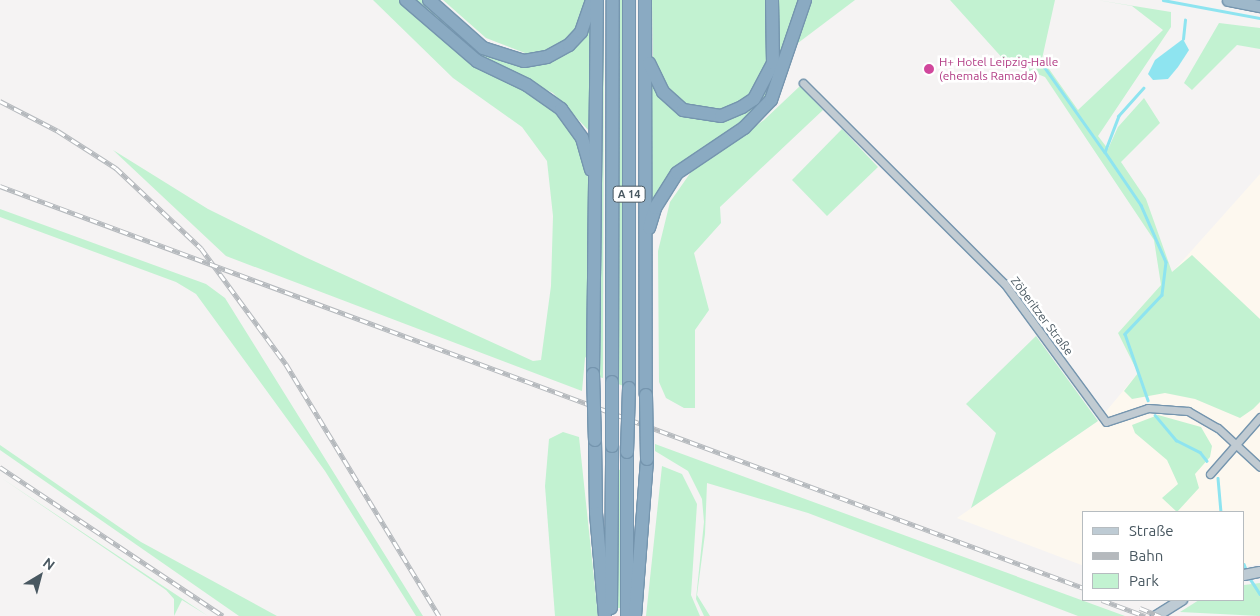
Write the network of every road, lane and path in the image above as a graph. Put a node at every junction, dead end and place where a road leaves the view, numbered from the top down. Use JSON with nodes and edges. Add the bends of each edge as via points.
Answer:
{"nodes":[{"id":1,"x":406,"y":0,"type":"edge"},
{"id":2,"x":429,"y":0,"type":"edge"},
{"id":3,"x":592,"y":0,"type":"edge"},
{"id":4,"x":597,"y":0,"type":"edge"},
{"id":5,"x":613,"y":0,"type":"edge"},
{"id":6,"x":629,"y":0,"type":"edge"},
{"id":7,"x":645,"y":0,"type":"edge"},
{"id":8,"x":772,"y":0,"type":"edge"},
{"id":9,"x":805,"y":0,"type":"edge"},
{"id":10,"x":1228,"y":0,"type":"edge"},
{"id":11,"x":1260,"y":6,"type":"edge"},
{"id":12,"x":645,"y":39,"type":"junction"},
{"id":13,"x":803,"y":83,"type":"dead end"},
{"id":14,"x":596,"y":212,"type":"junction"},
{"id":15,"x":644,"y":258,"type":"junction"},
{"id":16,"x":1260,"y":417,"type":"edge"},
{"id":17,"x":1236,"y":444,"type":"junction"},
{"id":18,"x":1260,"y":467,"type":"edge"},
{"id":19,"x":1210,"y":474,"type":"dead end"},
{"id":20,"x":1260,"y":572,"type":"edge"},
{"id":21,"x":1245,"y":575,"type":"edge"},
{"id":22,"x":1180,"y":601,"type":"edge"},
{"id":23,"x":605,"y":616,"type":"edge"},
{"id":24,"x":610,"y":616,"type":"edge"},
{"id":25,"x":627,"y":616,"type":"edge"},
{"id":26,"x":635,"y":616,"type":"edge"},
{"id":27,"x":1156,"y":616,"type":"edge"}],
"edges":[{"from":1,"to":14,"type":"highway","via":[[476,61],[540,93],[568,118],[587,150]]},
{"from":2,"to":3,"type":"highway","via":[[483,48],[524,61],[548,57],[569,45],[581,32]]},
{"from":4,"to":14,"type":"highway"},
{"from":5,"to":24,"type":"highway","number":"A 14","bridge":true},
{"from":6,"to":25,"type":"highway","number":"A 14","bridge":true},
{"from":7,"to":12,"type":"highway"},
{"from":8,"to":12,"type":"highway","via":[[773,63],[767,81],[754,99],[721,116],[683,110],[662,92],[650,72]]},
{"from":9,"to":15,"type":"highway","via":[[771,100],[744,128],[677,173],[654,208]]},
{"from":10,"to":11,"type":"highway"},
{"from":12,"to":15,"type":"highway"},
{"from":13,"to":17,"type":"street","name":"Zöberitzer Straße","via":[[1004,283],[1106,422],[1112,424],[1140,410],[1169,407],[1203,418]]},
{"from":14,"to":23,"type":"highway","bridge":true,"via":[[593,374],[596,520]]},
{"from":15,"to":26,"type":"highway","bridge":true,"via":[[647,459]]},
{"from":16,"to":17,"type":"street"},
{"from":17,"to":18,"type":"street","name":"Zöberitzer Straße"},
{"from":17,"to":19,"type":"street"},
{"from":20,"to":21,"type":"main road"},
{"from":22,"to":27,"type":"main road"}]}
